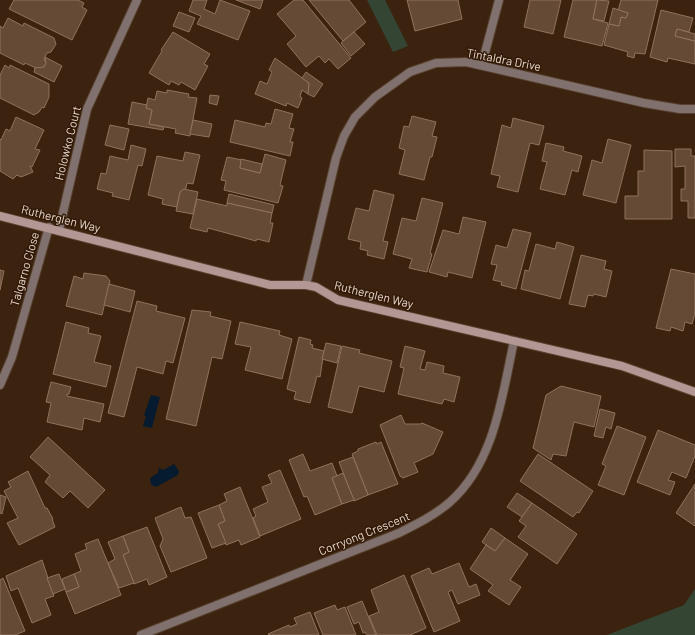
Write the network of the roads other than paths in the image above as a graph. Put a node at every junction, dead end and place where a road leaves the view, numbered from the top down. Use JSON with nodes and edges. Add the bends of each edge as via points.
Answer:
{"nodes":[{"id":1,"x":138,"y":0,"type":"edge"},
{"id":2,"x":499,"y":0,"type":"edge"},
{"id":3,"x":482,"y":64,"type":"junction"},
{"id":4,"x":695,"y":109,"type":"edge"},
{"id":5,"x":0,"y":216,"type":"edge"},
{"id":6,"x":49,"y":227,"type":"junction"},
{"id":7,"x":59,"y":230,"type":"junction"},
{"id":8,"x":306,"y":285,"type":"junction"},
{"id":9,"x":514,"y":341,"type":"junction"},
{"id":10,"x":0,"y":385,"type":"edge"},
{"id":11,"x":695,"y":392,"type":"edge"},
{"id":12,"x":141,"y":635,"type":"edge"}],
"edges":[{"from":1,"to":7,"type":"street","name":"Holowko Court","via":[[87,109]]},
{"from":2,"to":3,"type":"street"},
{"from":3,"to":4,"type":"street","name":"Tintaldra Drive","via":[[644,102],[680,109]]},
{"from":3,"to":8,"type":"street","name":"Tintaldra Drive","via":[[450,62],[423,67],[387,86],[356,117],[344,136],[336,158]]},
{"from":5,"to":6,"type":"street","name":"Rutherglen Way"},
{"from":6,"to":7,"type":"street","name":"Rutherglen Way"},
{"from":6,"to":10,"type":"street","name":"Talgarno Close","via":[[12,357]]},
{"from":7,"to":8,"type":"street","name":"Rutherglen Way","via":[[270,285]]},
{"from":8,"to":9,"type":"street","name":"Rutherglen Way","via":[[316,287],[338,300]]},
{"from":9,"to":11,"type":"street","name":"Rutherglen Way","via":[[622,366]]},
{"from":9,"to":12,"type":"street","name":"Corryong Crescent","via":[[489,443],[475,472],[446,505],[399,533]]}]}
